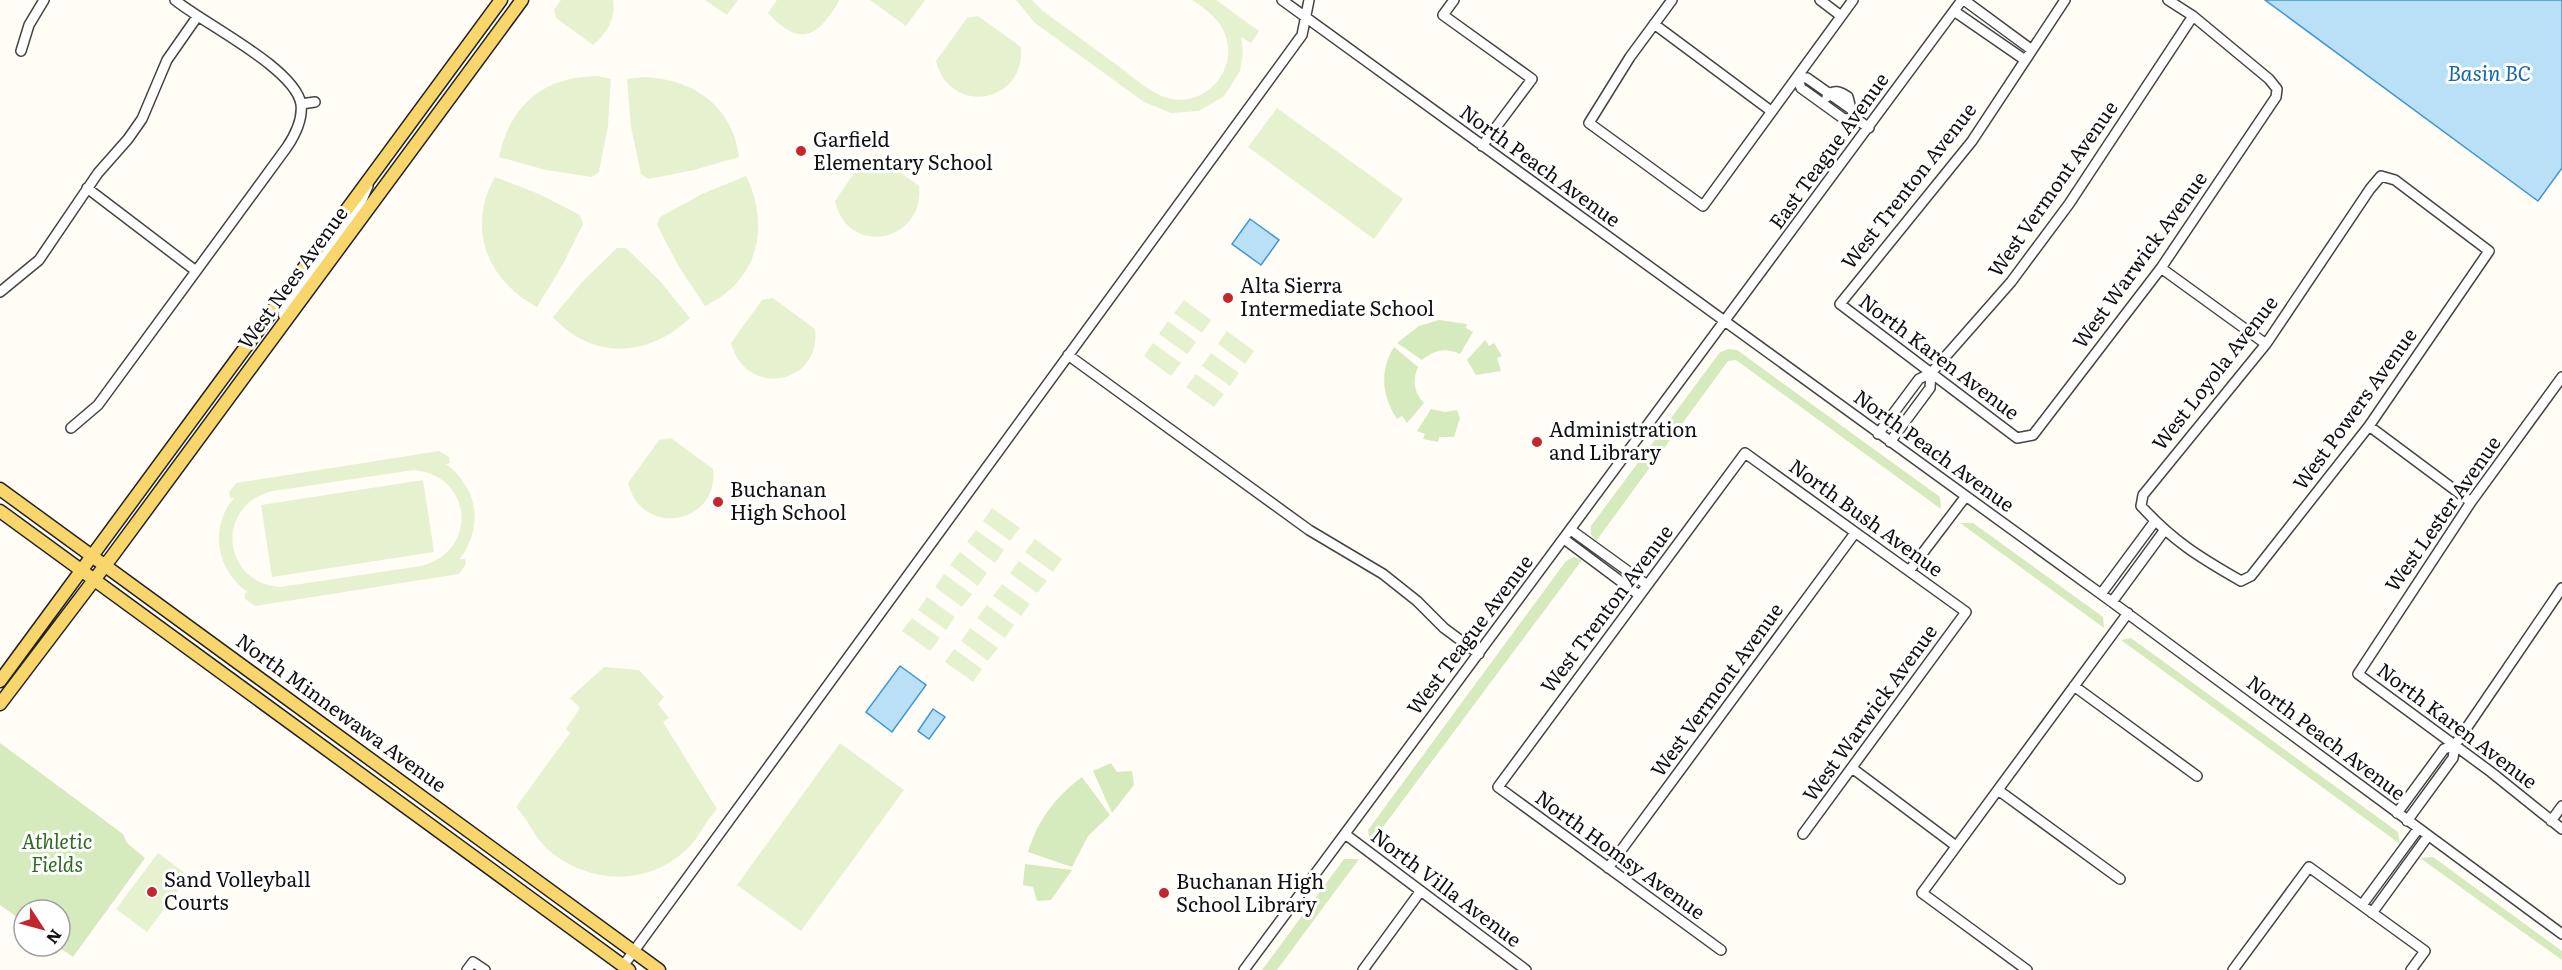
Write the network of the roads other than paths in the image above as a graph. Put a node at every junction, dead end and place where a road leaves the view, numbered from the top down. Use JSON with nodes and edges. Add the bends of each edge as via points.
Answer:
{"nodes":[{"id":1,"x":44,"y":0,"type":"edge"},
{"id":2,"x":175,"y":0,"type":"edge"},
{"id":3,"x":501,"y":0,"type":"edge"},
{"id":4,"x":522,"y":0,"type":"edge"},
{"id":5,"x":1282,"y":0,"type":"edge"},
{"id":6,"x":1309,"y":0,"type":"edge"},
{"id":7,"x":1454,"y":0,"type":"edge"},
{"id":8,"x":1672,"y":0,"type":"edge"},
{"id":9,"x":1820,"y":0,"type":"edge"},
{"id":10,"x":1853,"y":0,"type":"edge"},
{"id":11,"x":1963,"y":0,"type":"edge"},
{"id":12,"x":2065,"y":0,"type":"edge"},
{"id":13,"x":2168,"y":0,"type":"edge"},
{"id":14,"x":1954,"y":11,"type":"junction"},
{"id":15,"x":1841,"y":16,"type":"junction"},
{"id":16,"x":2193,"y":16,"type":"junction"},
{"id":17,"x":198,"y":17,"type":"junction"},
{"id":18,"x":1305,"y":17,"type":"junction"},
{"id":19,"x":1654,"y":24,"type":"junction"},
{"id":20,"x":2032,"y":50,"type":"junction"},
{"id":21,"x":21,"y":51,"type":"dead end"},
{"id":22,"x":2025,"y":60,"type":"junction"},
{"id":23,"x":1797,"y":77,"type":"junction"},
{"id":24,"x":1829,"y":94,"type":"junction"},
{"id":25,"x":315,"y":102,"type":"dead end"},
{"id":26,"x":1823,"y":103,"type":"junction"},
{"id":27,"x":301,"y":104,"type":"junction"},
{"id":28,"x":1771,"y":111,"type":"junction"},
{"id":29,"x":1853,"y":114,"type":"junction"},
{"id":30,"x":1869,"y":128,"type":"junction"},
{"id":31,"x":1482,"y":146,"type":"junction"},
{"id":32,"x":376,"y":167,"type":"junction"},
{"id":33,"x":87,"y":188,"type":"junction"},
{"id":34,"x":2489,"y":251,"type":"joint"},
{"id":35,"x":2161,"y":268,"type":"junction"},
{"id":36,"x":196,"y":271,"type":"junction"},
{"id":37,"x":0,"y":292,"type":"edge"},
{"id":38,"x":1840,"y":304,"type":"joint"},
{"id":39,"x":286,"y":321,"type":"junction"},
{"id":40,"x":1725,"y":322,"type":"junction"},
{"id":41,"x":2266,"y":344,"type":"junction"},
{"id":42,"x":1068,"y":355,"type":"junction"},
{"id":43,"x":1931,"y":373,"type":"junction"},
{"id":44,"x":2562,"y":377,"type":"edge"},
{"id":45,"x":2369,"y":426,"type":"junction"},
{"id":46,"x":71,"y":428,"type":"dead end"},
{"id":47,"x":1878,"y":434,"type":"junction"},
{"id":48,"x":2017,"y":438,"type":"joint"},
{"id":49,"x":1890,"y":442,"type":"junction"},
{"id":50,"x":1745,"y":453,"type":"joint"},
{"id":51,"x":0,"y":489,"type":"edge"},
{"id":52,"x":1966,"y":496,"type":"junction"},
{"id":53,"x":2471,"y":502,"type":"junction"},
{"id":54,"x":0,"y":511,"type":"edge"},
{"id":55,"x":2155,"y":521,"type":"junction"},
{"id":56,"x":1571,"y":530,"type":"junction"},
{"id":57,"x":2164,"y":531,"type":"junction"},
{"id":58,"x":1855,"y":533,"type":"junction"},
{"id":59,"x":1564,"y":539,"type":"junction"},
{"id":60,"x":92,"y":555,"type":"junction"},
{"id":61,"x":105,"y":565,"type":"junction"},
{"id":62,"x":81,"y":569,"type":"junction"},
{"id":63,"x":1909,"y":571,"type":"junction"},
{"id":64,"x":94,"y":579,"type":"junction"},
{"id":65,"x":1647,"y":585,"type":"junction"},
{"id":66,"x":2562,"y":588,"type":"edge"},
{"id":67,"x":2101,"y":594,"type":"junction"},
{"id":68,"x":1639,"y":595,"type":"junction"},
{"id":69,"x":2112,"y":602,"type":"junction"},
{"id":70,"x":1966,"y":612,"type":"joint"},
{"id":71,"x":2128,"y":614,"type":"junction"},
{"id":72,"x":1479,"y":654,"type":"junction"},
{"id":73,"x":2358,"y":674,"type":"joint"},
{"id":74,"x":0,"y":681,"type":"edge"},
{"id":75,"x":2074,"y":686,"type":"junction"},
{"id":76,"x":0,"y":704,"type":"edge"},
{"id":77,"x":326,"y":726,"type":"junction"},
{"id":78,"x":315,"y":741,"type":"junction"},
{"id":79,"x":2455,"y":745,"type":"junction"},
{"id":80,"x":1852,"y":768,"type":"junction"},
{"id":81,"x":2197,"y":776,"type":"dead end"},
{"id":82,"x":1498,"y":787,"type":"joint"},
{"id":83,"x":1998,"y":790,"type":"junction"},
{"id":84,"x":2562,"y":806,"type":"edge"},
{"id":85,"x":2397,"y":813,"type":"junction"},
{"id":86,"x":2407,"y":821,"type":"junction"},
{"id":87,"x":2551,"y":821,"type":"junction"},
{"id":88,"x":2418,"y":828,"type":"junction"},
{"id":89,"x":2562,"y":829,"type":"edge"},
{"id":90,"x":1345,"y":834,"type":"junction"},
{"id":91,"x":1803,"y":834,"type":"dead end"},
{"id":92,"x":2428,"y":836,"type":"junction"},
{"id":93,"x":1956,"y":846,"type":"junction"},
{"id":94,"x":1608,"y":868,"type":"junction"},
{"id":95,"x":2120,"y":879,"type":"dead end"},
{"id":96,"x":1420,"y":892,"type":"junction"},
{"id":97,"x":2362,"y":905,"type":"junction"},
{"id":98,"x":2372,"y":913,"type":"junction"},
{"id":99,"x":2562,"y":934,"type":"edge"},
{"id":100,"x":1721,"y":950,"type":"dead end"},
{"id":101,"x":633,"y":951,"type":"junction"},
{"id":102,"x":626,"y":968,"type":"edge"},
{"id":103,"x":467,"y":970,"type":"edge"},
{"id":104,"x":484,"y":970,"type":"edge"},
{"id":105,"x":659,"y":970,"type":"edge"},
{"id":106,"x":1244,"y":970,"type":"edge"},
{"id":107,"x":1363,"y":970,"type":"edge"},
{"id":108,"x":1524,"y":970,"type":"edge"},
{"id":109,"x":2027,"y":970,"type":"edge"},
{"id":110,"x":2233,"y":970,"type":"edge"},
{"id":111,"x":2411,"y":970,"type":"edge"}],
"edges":[{"from":1,"to":21,"type":"street","via":[[29,25]]},
{"from":2,"to":17,"type":"street"},
{"from":3,"to":32,"type":"main road","name":"West Nees Avenue"},
{"from":4,"to":39,"type":"main road","name":"West Nees Avenue"},
{"from":5,"to":18,"type":"street","name":"North Peach Avenue"},
{"from":6,"to":18,"type":"street"},
{"from":7,"to":31,"type":"street","via":[[1443,15],[1532,79]]},
{"from":8,"to":19,"type":"street"},
{"from":9,"to":15,"type":"street"},
{"from":10,"to":15,"type":"street"},
{"from":11,"to":14,"type":"street","name":"East Teague Avenue"},
{"from":11,"to":20,"type":"street"},
{"from":12,"to":20,"type":"street","name":"West Trenton Avenue"},
{"from":13,"to":16,"type":"street"},
{"from":14,"to":22,"type":"street"},
{"from":14,"to":30,"type":"street","name":"East Teague Avenue"},
{"from":15,"to":23,"type":"street"},
{"from":16,"to":35,"type":"street","name":"West Warwick Avenue","via":[[2269,79],[2277,89],[2276,97]]},
{"from":16,"to":43,"type":"street","name":"West Vermont Avenue","via":[[2069,204],[2011,282]]},
{"from":17,"to":27,"type":"street","via":[[276,70],[290,83]]},
{"from":17,"to":33,"type":"street","via":[[168,60],[142,119]]},
{"from":18,"to":31,"type":"street","name":"North Peach Avenue"},
{"from":18,"to":42,"type":"street","via":[[1302,35]]},
{"from":19,"to":28,"type":"street"},
{"from":19,"to":28,"type":"street","via":[[1589,123],[1703,206]]},
{"from":20,"to":22,"type":"street","name":"West Trenton Avenue"},
{"from":22,"to":38,"type":"street","name":"West Trenton Avenue","via":[[1972,141]]},
{"from":23,"to":24,"type":"street","via":[[1807,78]]},
{"from":23,"to":26,"type":"street","via":[[1801,88]]},
{"from":23,"to":28,"type":"street"},
{"from":24,"to":26,"type":"street"},
{"from":24,"to":29,"type":"street"},
{"from":25,"to":27,"type":"street"},
{"from":26,"to":29,"type":"street","via":[[1844,119]]},
{"from":27,"to":36,"type":"street","via":[[293,138]]},
{"from":29,"to":30,"type":"street"},
{"from":30,"to":40,"type":"street","name":"East Teague Avenue"},
{"from":31,"to":40,"type":"street","name":"North Peach Avenue"},
{"from":32,"to":39,"type":"street","via":[[362,200],[285,307]]},
{"from":32,"to":60,"type":"main road","name":"West Nees Avenue"},
{"from":33,"to":36,"type":"street"},
{"from":33,"to":37,"type":"street","via":[[39,260]]},
{"from":34,"to":41,"type":"street","name":"West Loyola Avenue","via":[[2395,180],[2381,176]]},
{"from":34,"to":45,"type":"street","name":"West Powers Avenue"},
{"from":35,"to":41,"type":"street"},
{"from":35,"to":48,"type":"street","name":"West Warwick Avenue","via":[[2033,435]]},
{"from":36,"to":46,"type":"street","via":[[98,405]]},
{"from":38,"to":43,"type":"street","name":"North Karen Avenue"},
{"from":39,"to":61,"type":"main road","name":"West Nees Avenue"},
{"from":40,"to":47,"type":"street","name":"North Peach Avenue"},
{"from":40,"to":56,"type":"street","name":"West Teague Avenue"},
{"from":41,"to":55,"type":"street","name":"West Loyola Avenue","via":[[2143,495],[2141,506]]},
{"from":42,"to":72,"type":"street","via":[[1309,530],[1383,574]]},
{"from":42,"to":101,"type":"street"},
{"from":43,"to":47,"type":"street","name":"West Vermont Avenue","via":[[1919,379]]},
{"from":43,"to":48,"type":"street","name":"North Karen Avenue"},
{"from":43,"to":49,"type":"street","name":"West Vermont Avenue","via":[[1929,387]]},
{"from":44,"to":53,"type":"street","name":"West Lester Avenue"},
{"from":45,"to":53,"type":"street"},
{"from":45,"to":57,"type":"street","name":"West Powers Avenue","via":[[2251,576],[2241,581]]},
{"from":47,"to":49,"type":"street","name":"North Peach Avenue"},
{"from":49,"to":52,"type":"street","name":"North Peach Avenue"},
{"from":50,"to":58,"type":"street","name":"North Bush Avenue"},
{"from":50,"to":65,"type":"street","name":"West Trenton Avenue"},
{"from":51,"to":60,"type":"main road","name":"North Minnewawa Avenue"},
{"from":52,"to":63,"type":"street"},
{"from":52,"to":67,"type":"street","name":"North Peach Avenue"},
{"from":53,"to":73,"type":"street","name":"West Lester Avenue"},
{"from":54,"to":62,"type":"main road","name":"North Minnewawa Avenue"},
{"from":55,"to":57,"type":"street"},
{"from":55,"to":67,"type":"street"},
{"from":56,"to":59,"type":"street","name":"West Teague Avenue"},
{"from":56,"to":65,"type":"street"},
{"from":57,"to":69,"type":"street"},
{"from":58,"to":63,"type":"street","name":"North Bush Avenue"},
{"from":58,"to":94,"type":"street","name":"West Vermont Avenue"},
{"from":59,"to":68,"type":"street"},
{"from":59,"to":72,"type":"street","name":"West Teague Avenue"},
{"from":60,"to":61,"type":"main road","name":"North Minnewawa Avenue"},
{"from":60,"to":62,"type":"main road","name":"West Nees Avenue"},
{"from":61,"to":64,"type":"main road","name":"West Nees Avenue"},
{"from":61,"to":77,"type":"main road","name":"North Minnewawa Avenue"},
{"from":62,"to":64,"type":"main road","name":"North Minnewawa Avenue"},
{"from":62,"to":74,"type":"main road","name":"West Nees Avenue"},
{"from":63,"to":70,"type":"street","name":"North Bush Avenue"},
{"from":64,"to":76,"type":"main road","name":"West Nees Avenue"},
{"from":64,"to":78,"type":"main road","name":"North Minnewawa Avenue"},
{"from":65,"to":68,"type":"street","name":"West Trenton Avenue"},
{"from":66,"to":79,"type":"street"},
{"from":67,"to":69,"type":"street","name":"North Peach Avenue"},
{"from":68,"to":82,"type":"street","name":"West Trenton Avenue"},
{"from":69,"to":71,"type":"street","name":"North Peach Avenue"},
{"from":70,"to":80,"type":"street","name":"West Warwick Avenue"},
{"from":71,"to":75,"type":"street"},
{"from":71,"to":85,"type":"street","name":"North Peach Avenue"},
{"from":72,"to":90,"type":"street","name":"West Teague Avenue"},
{"from":73,"to":79,"type":"street","name":"North Karen Avenue"},
{"from":75,"to":81,"type":"street"},
{"from":75,"to":83,"type":"street"},
{"from":77,"to":78,"type":"main road"},
{"from":77,"to":101,"type":"main road","name":"North Minnewawa Avenue"},
{"from":78,"to":102,"type":"main road","name":"North Minnewawa Avenue"},
{"from":79,"to":85,"type":"street","via":[[2444,749]]},
{"from":79,"to":86,"type":"street","via":[[2453,758]]},
{"from":79,"to":87,"type":"street","name":"North Karen Avenue"},
{"from":80,"to":91,"type":"street","name":"West Warwick Avenue"},
{"from":80,"to":93,"type":"street"},
{"from":82,"to":94,"type":"street","name":"North Homsy Avenue"},
{"from":83,"to":93,"type":"street"},
{"from":83,"to":95,"type":"street"},
{"from":84,"to":87,"type":"street"},
{"from":85,"to":86,"type":"street","name":"North Peach Avenue"},
{"from":86,"to":88,"type":"street","name":"North Peach Avenue"},
{"from":87,"to":89,"type":"street","name":"North Karen Avenue"},
{"from":88,"to":92,"type":"street","name":"North Peach Avenue"},
{"from":88,"to":97,"type":"street"},
{"from":90,"to":96,"type":"street","name":"North Villa Avenue"},
{"from":90,"to":106,"type":"street","name":"West Teague Avenue"},
{"from":92,"to":98,"type":"street"},
{"from":92,"to":99,"type":"street","name":"North Peach Avenue"},
{"from":93,"to":109,"type":"street","via":[[1922,893]]},
{"from":94,"to":100,"type":"street","name":"North Homsy Avenue"},
{"from":96,"to":107,"type":"street"},
{"from":96,"to":108,"type":"street","name":"North Villa Avenue"},
{"from":97,"to":98,"type":"street"},
{"from":97,"to":110,"type":"street","via":[[2309,867]]},
{"from":98,"to":111,"type":"street","via":[[2425,951]]},
{"from":101,"to":102,"type":"street"},
{"from":101,"to":105,"type":"main road","name":"North Minnewawa Avenue"},
{"from":103,"to":104,"type":"street","via":[[473,962]]}]}
